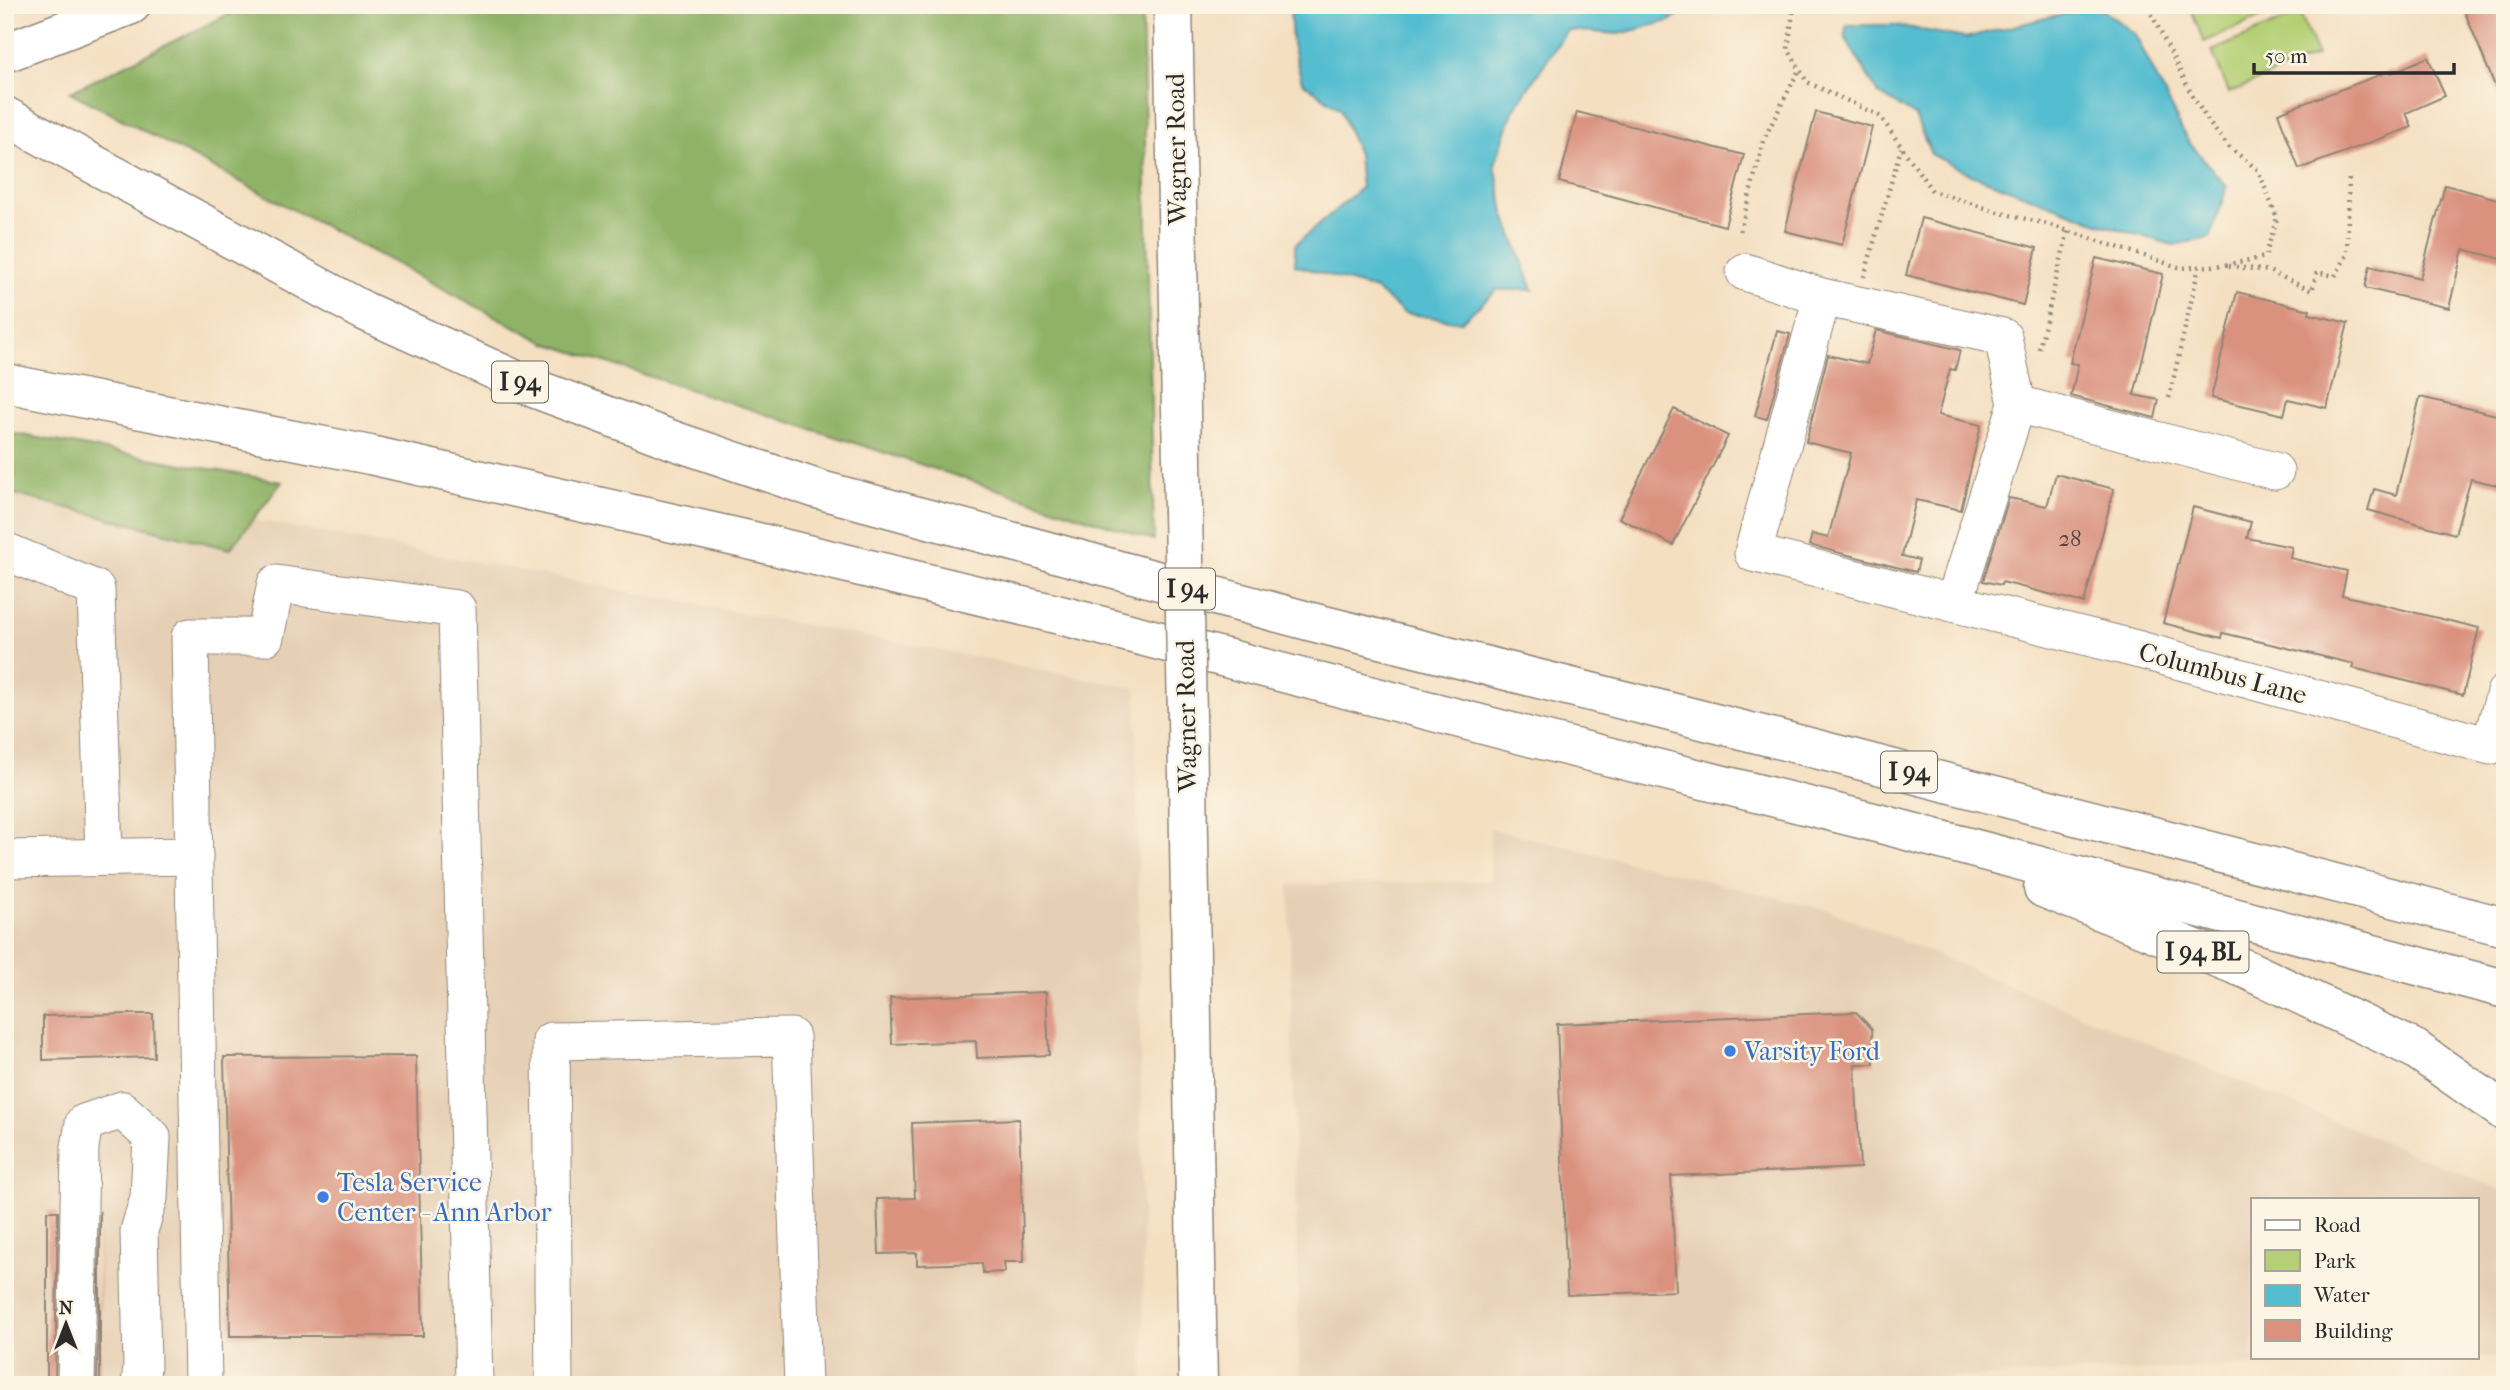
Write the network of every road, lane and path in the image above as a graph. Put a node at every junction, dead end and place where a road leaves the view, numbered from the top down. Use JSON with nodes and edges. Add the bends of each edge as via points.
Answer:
{"nodes":[{"id":1,"x":131,"y":5,"type":"edge"},
{"id":2,"x":1173,"y":5,"type":"edge"},
{"id":3,"x":1794,"y":5,"type":"edge"},
{"id":4,"x":2147,"y":5,"type":"edge"},
{"id":5,"x":19,"y":49,"type":"edge"},
{"id":6,"x":1799,"y":69,"type":"junction"},
{"id":7,"x":5,"y":116,"type":"edge"},
{"id":8,"x":1901,"y":147,"type":"junction"},
{"id":9,"x":2349,"y":175,"type":"dead end"},
{"id":10,"x":1740,"y":231,"type":"dead end"},
{"id":11,"x":2068,"y":231,"type":"junction"},
{"id":12,"x":2225,"y":265,"type":"junction"},
{"id":13,"x":2199,"y":267,"type":"junction"},
{"id":14,"x":1745,"y":272,"type":"dead end"},
{"id":15,"x":1863,"y":284,"type":"dead end"},
{"id":16,"x":1822,"y":297,"type":"junction"},
{"id":17,"x":2038,"y":351,"type":"dead end"},
{"id":18,"x":5,"y":383,"type":"edge"},
{"id":19,"x":2169,"y":398,"type":"dead end"},
{"id":20,"x":2017,"y":404,"type":"junction"},
{"id":21,"x":2275,"y":471,"type":"dead end"},
{"id":22,"x":5,"y":551,"type":"edge"},
{"id":23,"x":1954,"y":603,"type":"junction"},
{"id":24,"x":2505,"y":693,"type":"edge"},
{"id":25,"x":1885,"y":825,"type":"junction"},
{"id":26,"x":194,"y":856,"type":"junction"},
{"id":27,"x":104,"y":858,"type":"junction"},
{"id":28,"x":5,"y":859,"type":"edge"},
{"id":29,"x":2505,"y":927,"type":"edge"},
{"id":30,"x":2505,"y":989,"type":"edge"},
{"id":31,"x":2505,"y":1112,"type":"edge"},
{"id":32,"x":76,"y":1385,"type":"edge"},
{"id":33,"x":140,"y":1385,"type":"edge"},
{"id":34,"x":203,"y":1385,"type":"edge"},
{"id":35,"x":474,"y":1385,"type":"edge"},
{"id":36,"x":554,"y":1385,"type":"edge"},
{"id":37,"x":803,"y":1385,"type":"edge"},
{"id":38,"x":1198,"y":1385,"type":"edge"}],
"edges":[{"from":1,"to":5,"type":"main road"},
{"from":2,"to":38,"type":"main road","name":"Wagner Road","bridge":true},
{"from":3,"to":6,"type":"path","via":[[1788,49]]},
{"from":4,"to":12,"type":"path","via":[[2210,124],[2258,170],[2277,218],[2265,257]]},
{"from":6,"to":8,"type":"path","via":[[1807,82],[1880,116]]},
{"from":6,"to":10,"type":"path","via":[[1765,137]]},
{"from":7,"to":29,"type":"main road","number":"I 94","via":[[364,312],[536,389],[817,489],[1312,622]]},
{"from":8,"to":11,"type":"path","via":[[1932,191]]},
{"from":8,"to":15,"type":"path"},
{"from":9,"to":12,"type":"path","via":[[2347,255],[2335,276],[2317,272],[2312,291],[2269,271]]},
{"from":11,"to":13,"type":"path","via":[[2181,268]]},
{"from":11,"to":17,"type":"path"},
{"from":12,"to":13,"type":"path"},
{"from":13,"to":19,"type":"path"},
{"from":14,"to":16,"type":"street"},
{"from":16,"to":20,"type":"street","via":[[2003,337]]},
{"from":16,"to":23,"type":"street","name":"Columbus Lane","via":[[1753,553]]},
{"from":18,"to":25,"type":"main road","number":"I 94","via":[[370,455],[753,541]]},
{"from":20,"to":21,"type":"street"},
{"from":20,"to":23,"type":"street"},
{"from":22,"to":27,"type":"street","via":[[96,589]]},
{"from":23,"to":24,"type":"street","name":"Columbus Lane","via":[[2490,746]]},
{"from":25,"to":30,"type":"main road","number":"I 94"},
{"from":25,"to":31,"type":"main road","number":"I 94 BL","via":[[2248,970],[2415,1049]]},
{"from":26,"to":27,"type":"street"},
{"from":26,"to":34,"type":"street"},
{"from":26,"to":35,"type":"street","via":[[190,637],[265,637],[276,584],[457,609]]},
{"from":27,"to":28,"type":"street"},
{"from":32,"to":33,"type":"street","via":[[80,1147],[84,1124],[122,1110],[152,1137],[149,1198],[139,1231]]},
{"from":36,"to":37,"type":"street","via":[[551,1041],[791,1037]]}]}
